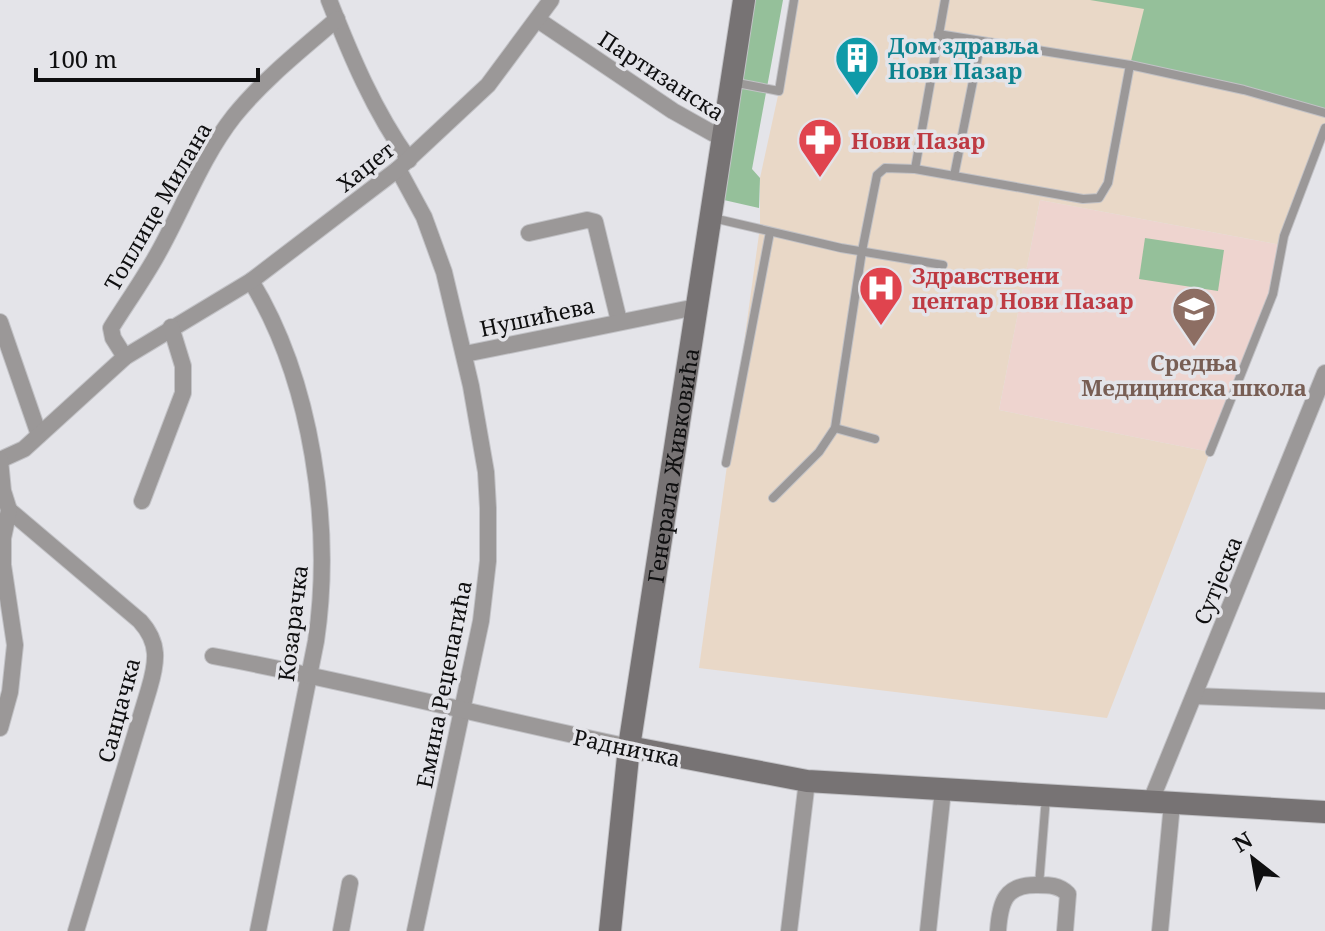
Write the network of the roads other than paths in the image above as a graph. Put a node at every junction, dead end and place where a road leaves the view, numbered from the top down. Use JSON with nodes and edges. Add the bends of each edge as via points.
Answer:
{"nodes":[{"id":1,"x":551,"y":0,"type":"edge"},
{"id":2,"x":744,"y":0,"type":"edge"},
{"id":3,"x":794,"y":0,"type":"edge"},
{"id":4,"x":945,"y":0,"type":"edge"},
{"id":5,"x":330,"y":1,"type":"edge"},
{"id":6,"x":337,"y":19,"type":"junction"},
{"id":7,"x":538,"y":20,"type":"junction"},
{"id":8,"x":938,"y":34,"type":"junction"},
{"id":9,"x":981,"y":41,"type":"junction"},
{"id":10,"x":1130,"y":65,"type":"junction"},
{"id":11,"x":732,"y":82,"type":"junction"},
{"id":12,"x":1325,"y":113,"type":"edge"},
{"id":13,"x":1325,"y":128,"type":"edge"},
{"id":14,"x":723,"y":139,"type":"junction"},
{"id":15,"x":404,"y":165,"type":"junction"},
{"id":16,"x":915,"y":169,"type":"junction"},
{"id":17,"x":954,"y":176,"type":"junction"},
{"id":18,"x":712,"y":217,"type":"junction"},
{"id":19,"x":770,"y":232,"type":"junction"},
{"id":20,"x":529,"y":233,"type":"dead end"},
{"id":21,"x":862,"y":251,"type":"junction"},
{"id":22,"x":943,"y":265,"type":"dead end"},
{"id":23,"x":251,"y":281,"type":"junction"},
{"id":24,"x":696,"y":307,"type":"junction"},
{"id":25,"x":619,"y":321,"type":"junction"},
{"id":26,"x":0,"y":322,"type":"edge"},
{"id":27,"x":171,"y":327,"type":"junction"},
{"id":28,"x":465,"y":354,"type":"junction"},
{"id":29,"x":125,"y":357,"type":"junction"},
{"id":30,"x":1325,"y":373,"type":"edge"},
{"id":31,"x":1320,"y":402,"type":"edge"},
{"id":32,"x":835,"y":428,"type":"junction"},
{"id":33,"x":39,"y":435,"type":"junction"},
{"id":34,"x":875,"y":439,"type":"dead end"},
{"id":35,"x":1210,"y":452,"type":"dead end"},
{"id":36,"x":726,"y":463,"type":"dead end"},
{"id":37,"x":773,"y":498,"type":"dead end"},
{"id":38,"x":142,"y":501,"type":"dead end"},
{"id":39,"x":9,"y":510,"type":"junction"},
{"id":40,"x":213,"y":656,"type":"dead end"},
{"id":41,"x":310,"y":674,"type":"junction"},
{"id":42,"x":1194,"y":696,"type":"junction"},
{"id":43,"x":1325,"y":701,"type":"edge"},
{"id":44,"x":462,"y":712,"type":"junction"},
{"id":45,"x":0,"y":728,"type":"edge"},
{"id":46,"x":629,"y":747,"type":"junction"},
{"id":47,"x":807,"y":781,"type":"junction"},
{"id":48,"x":943,"y":790,"type":"junction"},
{"id":49,"x":1046,"y":796,"type":"junction"},
{"id":50,"x":1161,"y":804,"type":"junction"},
{"id":51,"x":1325,"y":812,"type":"edge"},
{"id":52,"x":350,"y":883,"type":"dead end"},
{"id":53,"x":1039,"y":885,"type":"junction"},
{"id":54,"x":76,"y":931,"type":"edge"},
{"id":55,"x":258,"y":931,"type":"edge"},
{"id":56,"x":341,"y":931,"type":"edge"},
{"id":57,"x":415,"y":931,"type":"edge"},
{"id":58,"x":610,"y":931,"type":"edge"},
{"id":59,"x":789,"y":931,"type":"edge"},
{"id":60,"x":928,"y":931,"type":"edge"},
{"id":61,"x":998,"y":931,"type":"edge"},
{"id":62,"x":1065,"y":931,"type":"edge"},
{"id":63,"x":1160,"y":931,"type":"edge"}],
"edges":[{"from":1,"to":7,"type":"street","name":"Хаџет"},
{"from":2,"to":11,"type":"street","name":"Генерала Живковића"},
{"from":3,"to":11,"type":"lane","via":[[779,91]]},
{"from":4,"to":8,"type":"lane"},
{"from":5,"to":6,"type":"street","name":"Емина Реџепагића"},
{"from":6,"to":15,"type":"street","name":"Емина Реџепагића"},
{"from":6,"to":29,"type":"street","name":"Топлице Милана","via":[[259,87],[216,141],[111,328]]},
{"from":7,"to":14,"type":"street","name":"Партизанска"},
{"from":7,"to":15,"type":"street","name":"Хаџет","via":[[478,95]]},
{"from":8,"to":9,"type":"lane"},
{"from":8,"to":16,"type":"lane"},
{"from":9,"to":10,"type":"lane"},
{"from":9,"to":17,"type":"lane"},
{"from":10,"to":12,"type":"lane"},
{"from":10,"to":17,"type":"lane","via":[[1108,183],[1099,198]]},
{"from":11,"to":14,"type":"street","name":"Генерала Живковића"},
{"from":13,"to":35,"type":"lane","via":[[1284,236],[1273,294]]},
{"from":14,"to":18,"type":"street","name":"Генерала Живковића"},
{"from":15,"to":23,"type":"street","name":"Хаџет"},
{"from":15,"to":28,"type":"street","name":"Емина Реџепагића","via":[[440,256]]},
{"from":16,"to":17,"type":"lane"},
{"from":16,"to":21,"type":"lane","via":[[885,168],[877,175]]},
{"from":18,"to":19,"type":"lane"},
{"from":18,"to":24,"type":"street","name":"Генерала Живковића"},
{"from":19,"to":21,"type":"lane"},
{"from":19,"to":36,"type":"lane"},
{"from":20,"to":25,"type":"street","name":"Нушићева","via":[[595,222]]},
{"from":21,"to":22,"type":"lane"},
{"from":21,"to":32,"type":"lane"},
{"from":23,"to":27,"type":"street","name":"Хаџет"},
{"from":23,"to":41,"type":"street","name":"Козарачка","via":[[276,327],[295,380],[313,472],[323,581]]},
{"from":24,"to":25,"type":"street","name":"Нушићева"},
{"from":24,"to":46,"type":"street","name":"Генерала Живковића"},
{"from":25,"to":28,"type":"street","name":"Нушићева"},
{"from":26,"to":33,"type":"street"},
{"from":27,"to":29,"type":"street","name":"Хаџет"},
{"from":27,"to":38,"type":"street","via":[[183,366],[183,393]]},
{"from":28,"to":44,"type":"street","name":"Емина Реџепагића","via":[[486,472],[488,537],[483,609]]},
{"from":29,"to":33,"type":"street","name":"Хаџет"},
{"from":30,"to":31,"type":"street","name":"Сутјеска"},
{"from":31,"to":42,"type":"street","name":"Сутјеска"},
{"from":32,"to":34,"type":"lane"},
{"from":32,"to":37,"type":"lane"},
{"from":33,"to":39,"type":"street","name":"Хаџет","via":[[0,460]]},
{"from":39,"to":45,"type":"street","name":"Хаџет","via":[[3,565],[15,645]]},
{"from":39,"to":54,"type":"street","name":"Санџачка","via":[[140,621],[156,649],[149,689]]},
{"from":40,"to":41,"type":"street","name":"Радничка"},
{"from":41,"to":44,"type":"street","name":"Радничка"},
{"from":41,"to":55,"type":"street","name":"Козарачка"},
{"from":42,"to":43,"type":"street"},
{"from":42,"to":50,"type":"street","name":"Сутјеска"},
{"from":44,"to":46,"type":"street","name":"Радничка"},
{"from":44,"to":57,"type":"street","name":"Емина Реџепагића"},
{"from":46,"to":47,"type":"street","name":"Радничка"},
{"from":46,"to":58,"type":"street","name":"Генерала Живковића"},
{"from":47,"to":48,"type":"street","name":"Радничка"},
{"from":47,"to":59,"type":"street"},
{"from":48,"to":49,"type":"street","name":"Радничка"},
{"from":48,"to":60,"type":"street"},
{"from":49,"to":50,"type":"street","name":"Радничка"},
{"from":49,"to":53,"type":"lane"},
{"from":50,"to":51,"type":"street","name":"Радничка"},
{"from":50,"to":63,"type":"street","name":"Сутјеска"},
{"from":52,"to":56,"type":"street"},
{"from":53,"to":61,"type":"street","via":[[1020,886],[1008,894]]},
{"from":53,"to":62,"type":"street","via":[[1068,894]]}]}
